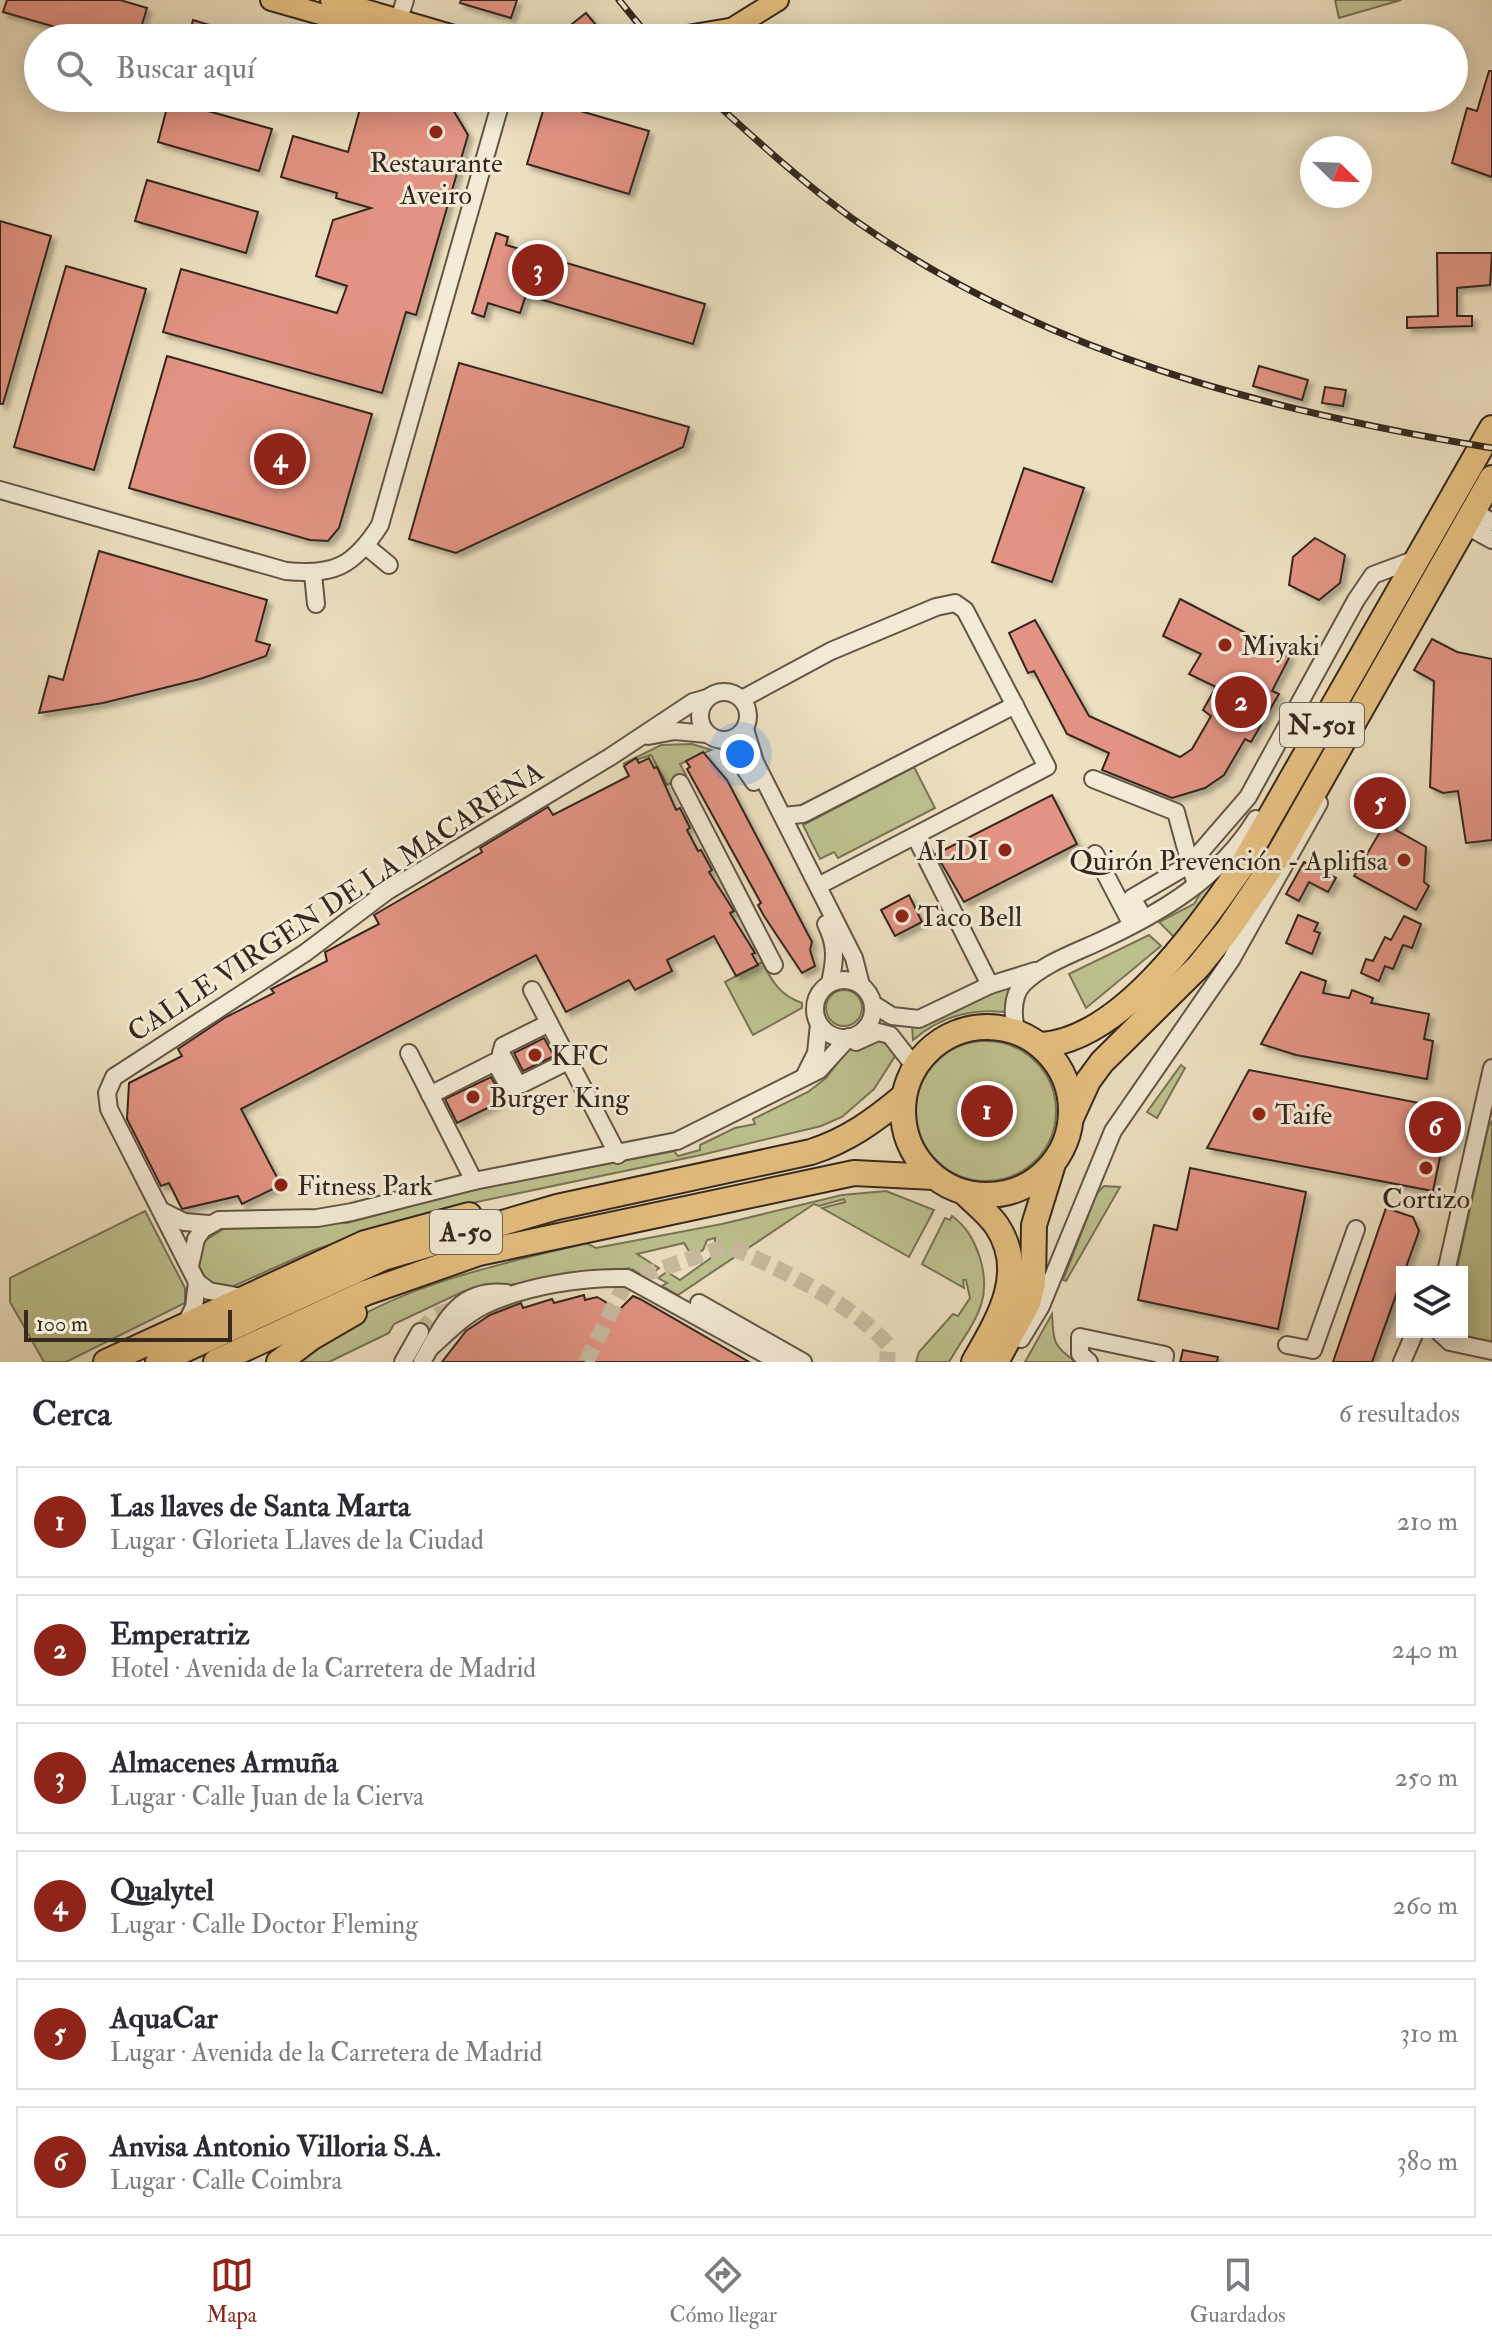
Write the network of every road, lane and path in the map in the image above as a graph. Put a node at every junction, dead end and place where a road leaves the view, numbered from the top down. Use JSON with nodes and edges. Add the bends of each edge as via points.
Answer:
{"nodes":[{"id":1,"x":271,"y":0,"type":"edge"},
{"id":2,"x":331,"y":0,"type":"edge"},
{"id":3,"x":778,"y":0,"type":"edge"},
{"id":4,"x":402,"y":19,"type":"edge"},
{"id":5,"x":738,"y":24,"type":"edge"},
{"id":6,"x":499,"y":112,"type":"edge"},
{"id":7,"x":1492,"y":428,"type":"edge"},
{"id":8,"x":1492,"y":478,"type":"edge"},
{"id":9,"x":0,"y":490,"type":"edge"},
{"id":10,"x":1476,"y":520,"type":"edge"},
{"id":11,"x":1492,"y":540,"type":"edge"},
{"id":12,"x":366,"y":546,"type":"junction"},
{"id":13,"x":1413,"y":564,"type":"junction"},
{"id":14,"x":389,"y":565,"type":"dead end"},
{"id":15,"x":313,"y":574,"type":"junction"},
{"id":16,"x":316,"y":604,"type":"dead end"},
{"id":17,"x":707,"y":698,"type":"junction"},
{"id":18,"x":742,"y":699,"type":"junction"},
{"id":19,"x":1015,"y":705,"type":"junction"},
{"id":20,"x":745,"y":729,"type":"junction"},
{"id":21,"x":707,"y":734,"type":"junction"},
{"id":22,"x":642,"y":737,"type":"junction"},
{"id":23,"x":726,"y":741,"type":"junction"},
{"id":24,"x":1329,"y":763,"type":"junction"},
{"id":25,"x":1093,"y":779,"type":"dead end"},
{"id":26,"x":680,"y":783,"type":"dead end"},
{"id":27,"x":783,"y":816,"type":"junction"},
{"id":28,"x":915,"y":836,"type":"junction"},
{"id":29,"x":1095,"y":854,"type":"dead end"},
{"id":30,"x":1190,"y":864,"type":"junction"},
{"id":31,"x":1196,"y":885,"type":"junction"},
{"id":32,"x":818,"y":886,"type":"junction"},
{"id":33,"x":1138,"y":922,"type":"junction"},
{"id":34,"x":774,"y":965,"type":"dead end"},
{"id":35,"x":1041,"y":969,"type":"junction"},
{"id":36,"x":830,"y":983,"type":"junction"},
{"id":37,"x":861,"y":985,"type":"junction"},
{"id":38,"x":990,"y":985,"type":"junction"},
{"id":39,"x":532,"y":990,"type":"dead end"},
{"id":40,"x":873,"y":1004,"type":"junction"},
{"id":41,"x":549,"y":1023,"type":"junction"},
{"id":42,"x":819,"y":1024,"type":"junction"},
{"id":43,"x":866,"y":1028,"type":"junction"},
{"id":44,"x":1016,"y":1031,"type":"junction"},
{"id":45,"x":844,"y":1042,"type":"junction"},
{"id":46,"x":1040,"y":1045,"type":"junction"},
{"id":47,"x":409,"y":1053,"type":"dead end"},
{"id":48,"x":568,"y":1061,"type":"junction"},
{"id":49,"x":917,"y":1064,"type":"junction"},
{"id":50,"x":1492,"y":1068,"type":"edge"},
{"id":51,"x":804,"y":1077,"type":"junction"},
{"id":52,"x":430,"y":1095,"type":"junction"},
{"id":53,"x":904,"y":1096,"type":"junction"},
{"id":54,"x":516,"y":1099,"type":"dead end"},
{"id":55,"x":1482,"y":1105,"type":"edge"},
{"id":56,"x":1072,"y":1116,"type":"junction"},
{"id":57,"x":618,"y":1155,"type":"junction"},
{"id":58,"x":1053,"y":1165,"type":"junction"},
{"id":59,"x":934,"y":1177,"type":"junction"},
{"id":60,"x":474,"y":1181,"type":"junction"},
{"id":61,"x":632,"y":1191,"type":"junction"},
{"id":62,"x":966,"y":1194,"type":"junction"},
{"id":63,"x":161,"y":1210,"type":"junction"},
{"id":64,"x":209,"y":1224,"type":"junction"},
{"id":65,"x":1356,"y":1229,"type":"dead end"},
{"id":66,"x":509,"y":1248,"type":"junction"},
{"id":67,"x":190,"y":1266,"type":"junction"},
{"id":68,"x":1447,"y":1266,"type":"edge"},
{"id":69,"x":197,"y":1282,"type":"junction"},
{"id":70,"x":242,"y":1297,"type":"junction"},
{"id":71,"x":699,"y":1303,"type":"dead end"},
{"id":72,"x":185,"y":1325,"type":"junction"},
{"id":73,"x":420,"y":1332,"type":"tunnel mouth"},
{"id":74,"x":1412,"y":1338,"type":"edge"},
{"id":75,"x":1446,"y":1338,"type":"edge"},
{"id":76,"x":1287,"y":1345,"type":"dead end"},
{"id":77,"x":1492,"y":1351,"type":"edge"},
{"id":78,"x":426,"y":1355,"type":"edge"},
{"id":79,"x":992,"y":1361,"type":"edge"},
{"id":80,"x":106,"y":1362,"type":"edge"},
{"id":81,"x":158,"y":1362,"type":"edge"},
{"id":82,"x":216,"y":1362,"type":"edge"},
{"id":83,"x":279,"y":1362,"type":"edge"},
{"id":84,"x":403,"y":1362,"type":"edge"},
{"id":85,"x":779,"y":1362,"type":"edge"},
{"id":86,"x":803,"y":1362,"type":"edge"},
{"id":87,"x":1089,"y":1362,"type":"edge"},
{"id":88,"x":1164,"y":1362,"type":"edge"},
{"id":89,"x":1402,"y":1362,"type":"edge"}],
"edges":[{"from":1,"to":4,"type":"main road"},
{"from":2,"to":4,"type":"main road"},
{"from":3,"to":5,"type":"main road"},
{"from":6,"to":12,"type":"street","via":[[380,525]]},
{"from":7,"to":13,"type":"highway","number":"N-501"},
{"from":8,"to":10,"type":"highway","number":"N-501"},
{"from":9,"to":15,"type":"street","via":[[286,571]]},
{"from":10,"to":11,"type":"street"},
{"from":10,"to":24,"type":"highway","number":"N-501"},
{"from":12,"to":14,"type":"street"},
{"from":12,"to":15,"type":"street","via":[[344,565]]},
{"from":13,"to":30,"type":"street","via":[[1373,575],[1248,797]]},
{"from":13,"to":31,"type":"street","via":[[1354,648],[1246,835],[1229,858]]},
{"from":13,"to":46,"type":"highway","number":"N-501","via":[[1242,866],[1198,928],[1103,1023],[1063,1044]]},
{"from":15,"to":16,"type":"street"},
{"from":17,"to":18,"type":"street","via":[[725,691]]},
{"from":17,"to":21,"type":"street","via":[[700,710]]},
{"from":17,"to":22,"type":"street","name":"CALLE VIRGEN DE LA MACARENA"},
{"from":18,"to":19,"type":"street","via":[[831,651],[949,602],[965,610]]},
{"from":18,"to":20,"type":"street","via":[[748,708]]},
{"from":19,"to":27,"type":"street","via":[[803,814]]},
{"from":19,"to":28,"type":"street","via":[[1047,767]]},
{"from":20,"to":23,"type":"street"},
{"from":20,"to":27,"type":"street","via":[[755,762]]},
{"from":21,"to":22,"type":"street","name":"CALLE VIRGEN DE LA MACARENA","via":[[675,731]]},
{"from":21,"to":23,"type":"street"},
{"from":22,"to":63,"type":"street","name":"CALLE VIRGEN DE LA MACARENA","via":[[386,892],[305,953],[114,1077],[107,1093],[109,1109]]},
{"from":23,"to":36,"type":"street","via":[[747,768],[834,940]]},
{"from":24,"to":56,"type":"highway","number":"N-501","via":[[1275,861],[1228,930],[1179,989],[1102,1062]]},
{"from":24,"to":79,"type":"street","via":[[1311,822],[1231,960],[1124,1110],[1095,1167],[1041,1306],[1021,1339]]},
{"from":25,"to":30,"type":"street","via":[[1176,812]]},
{"from":26,"to":34,"type":"street"},
{"from":27,"to":32,"type":"street"},
{"from":28,"to":32,"type":"street"},
{"from":28,"to":38,"type":"street"},
{"from":29,"to":33,"type":"street"},
{"from":30,"to":31,"type":"street"},
{"from":30,"to":33,"type":"street","via":[[1132,898]]},
{"from":31,"to":33,"type":"street"},
{"from":32,"to":37,"type":"street","via":[[854,958]]},
{"from":33,"to":35,"type":"street"},
{"from":35,"to":38,"type":"street"},
{"from":35,"to":44,"type":"street","via":[[1020,987],[1013,1010]]},
{"from":36,"to":37,"type":"street","via":[[851,980]]},
{"from":36,"to":42,"type":"street","via":[[817,1000]]},
{"from":37,"to":40,"type":"street"},
{"from":38,"to":40,"type":"street","via":[[919,1019],[892,1016]]},
{"from":39,"to":41,"type":"street"},
{"from":40,"to":43,"type":"street"},
{"from":41,"to":48,"type":"street"},
{"from":41,"to":48,"type":"street","via":[[503,1046],[501,1053],[522,1084]]},
{"from":42,"to":45,"type":"street"},
{"from":42,"to":51,"type":"street","via":[[816,1053]]},
{"from":43,"to":45,"type":"street"},
{"from":43,"to":49,"type":"street","via":[[892,1030]]},
{"from":44,"to":46,"type":"highway"},
{"from":44,"to":49,"type":"highway","via":[[973,1027],[952,1034]]},
{"from":45,"to":49,"type":"street","via":[[882,1032],[897,1039]]},
{"from":45,"to":51,"type":"street","via":[[819,1070]]},
{"from":46,"to":56,"type":"highway","via":[[1065,1077]]},
{"from":47,"to":52,"type":"street"},
{"from":48,"to":57,"type":"street"},
{"from":49,"to":53,"type":"highway"},
{"from":50,"to":55,"type":"street"},
{"from":51,"to":57,"type":"street","via":[[685,1138]]},
{"from":52,"to":54,"type":"street","via":[[495,1062]]},
{"from":52,"to":60,"type":"street"},
{"from":53,"to":59,"type":"highway","via":[[907,1141]]},
{"from":53,"to":61,"type":"highway","number":"A-50","via":[[864,1128],[826,1147]]},
{"from":55,"to":68,"type":"street"},
{"from":56,"to":58,"type":"highway"},
{"from":57,"to":60,"type":"street"},
{"from":58,"to":62,"type":"highway","via":[[1013,1192]]},
{"from":58,"to":79,"type":"highway","via":[[1036,1211],[1028,1303]]},
{"from":59,"to":62,"type":"highway"},
{"from":59,"to":66,"type":"highway","number":"A-50","via":[[854,1173]]},
{"from":60,"to":64,"type":"street","via":[[317,1218]]},
{"from":61,"to":70,"type":"highway","via":[[558,1194],[406,1230]]},
{"from":61,"to":81,"type":"highway","number":"A-50","via":[[383,1258]]},
{"from":62,"to":79,"type":"highway","via":[[996,1224],[1010,1262]]},
{"from":63,"to":64,"type":"street","via":[[184,1222]]},
{"from":63,"to":67,"type":"street"},
{"from":64,"to":67,"type":"street","via":[[196,1239]]},
{"from":65,"to":76,"type":"street","via":[[1313,1350]]},
{"from":66,"to":82,"type":"highway","number":"A-50","via":[[479,1253],[365,1293]]},
{"from":66,"to":83,"type":"highway","via":[[481,1264],[372,1303]]},
{"from":67,"to":69,"type":"street"},
{"from":69,"to":70,"type":"street","via":[[209,1291]]},
{"from":69,"to":72,"type":"street"},
{"from":70,"to":72,"type":"highway"},
{"from":71,"to":86,"type":"street"},
{"from":72,"to":80,"type":"highway"},
{"from":73,"to":84,"type":"street"},
{"from":74,"to":89,"type":"street"},
{"from":75,"to":77,"type":"street"},
{"from":78,"to":85,"type":"street","via":[[474,1312],[517,1294],[602,1277],[627,1278]]},
{"from":87,"to":88,"type":"street","via":[[1080,1354],[1080,1337],[1165,1355]]}]}
